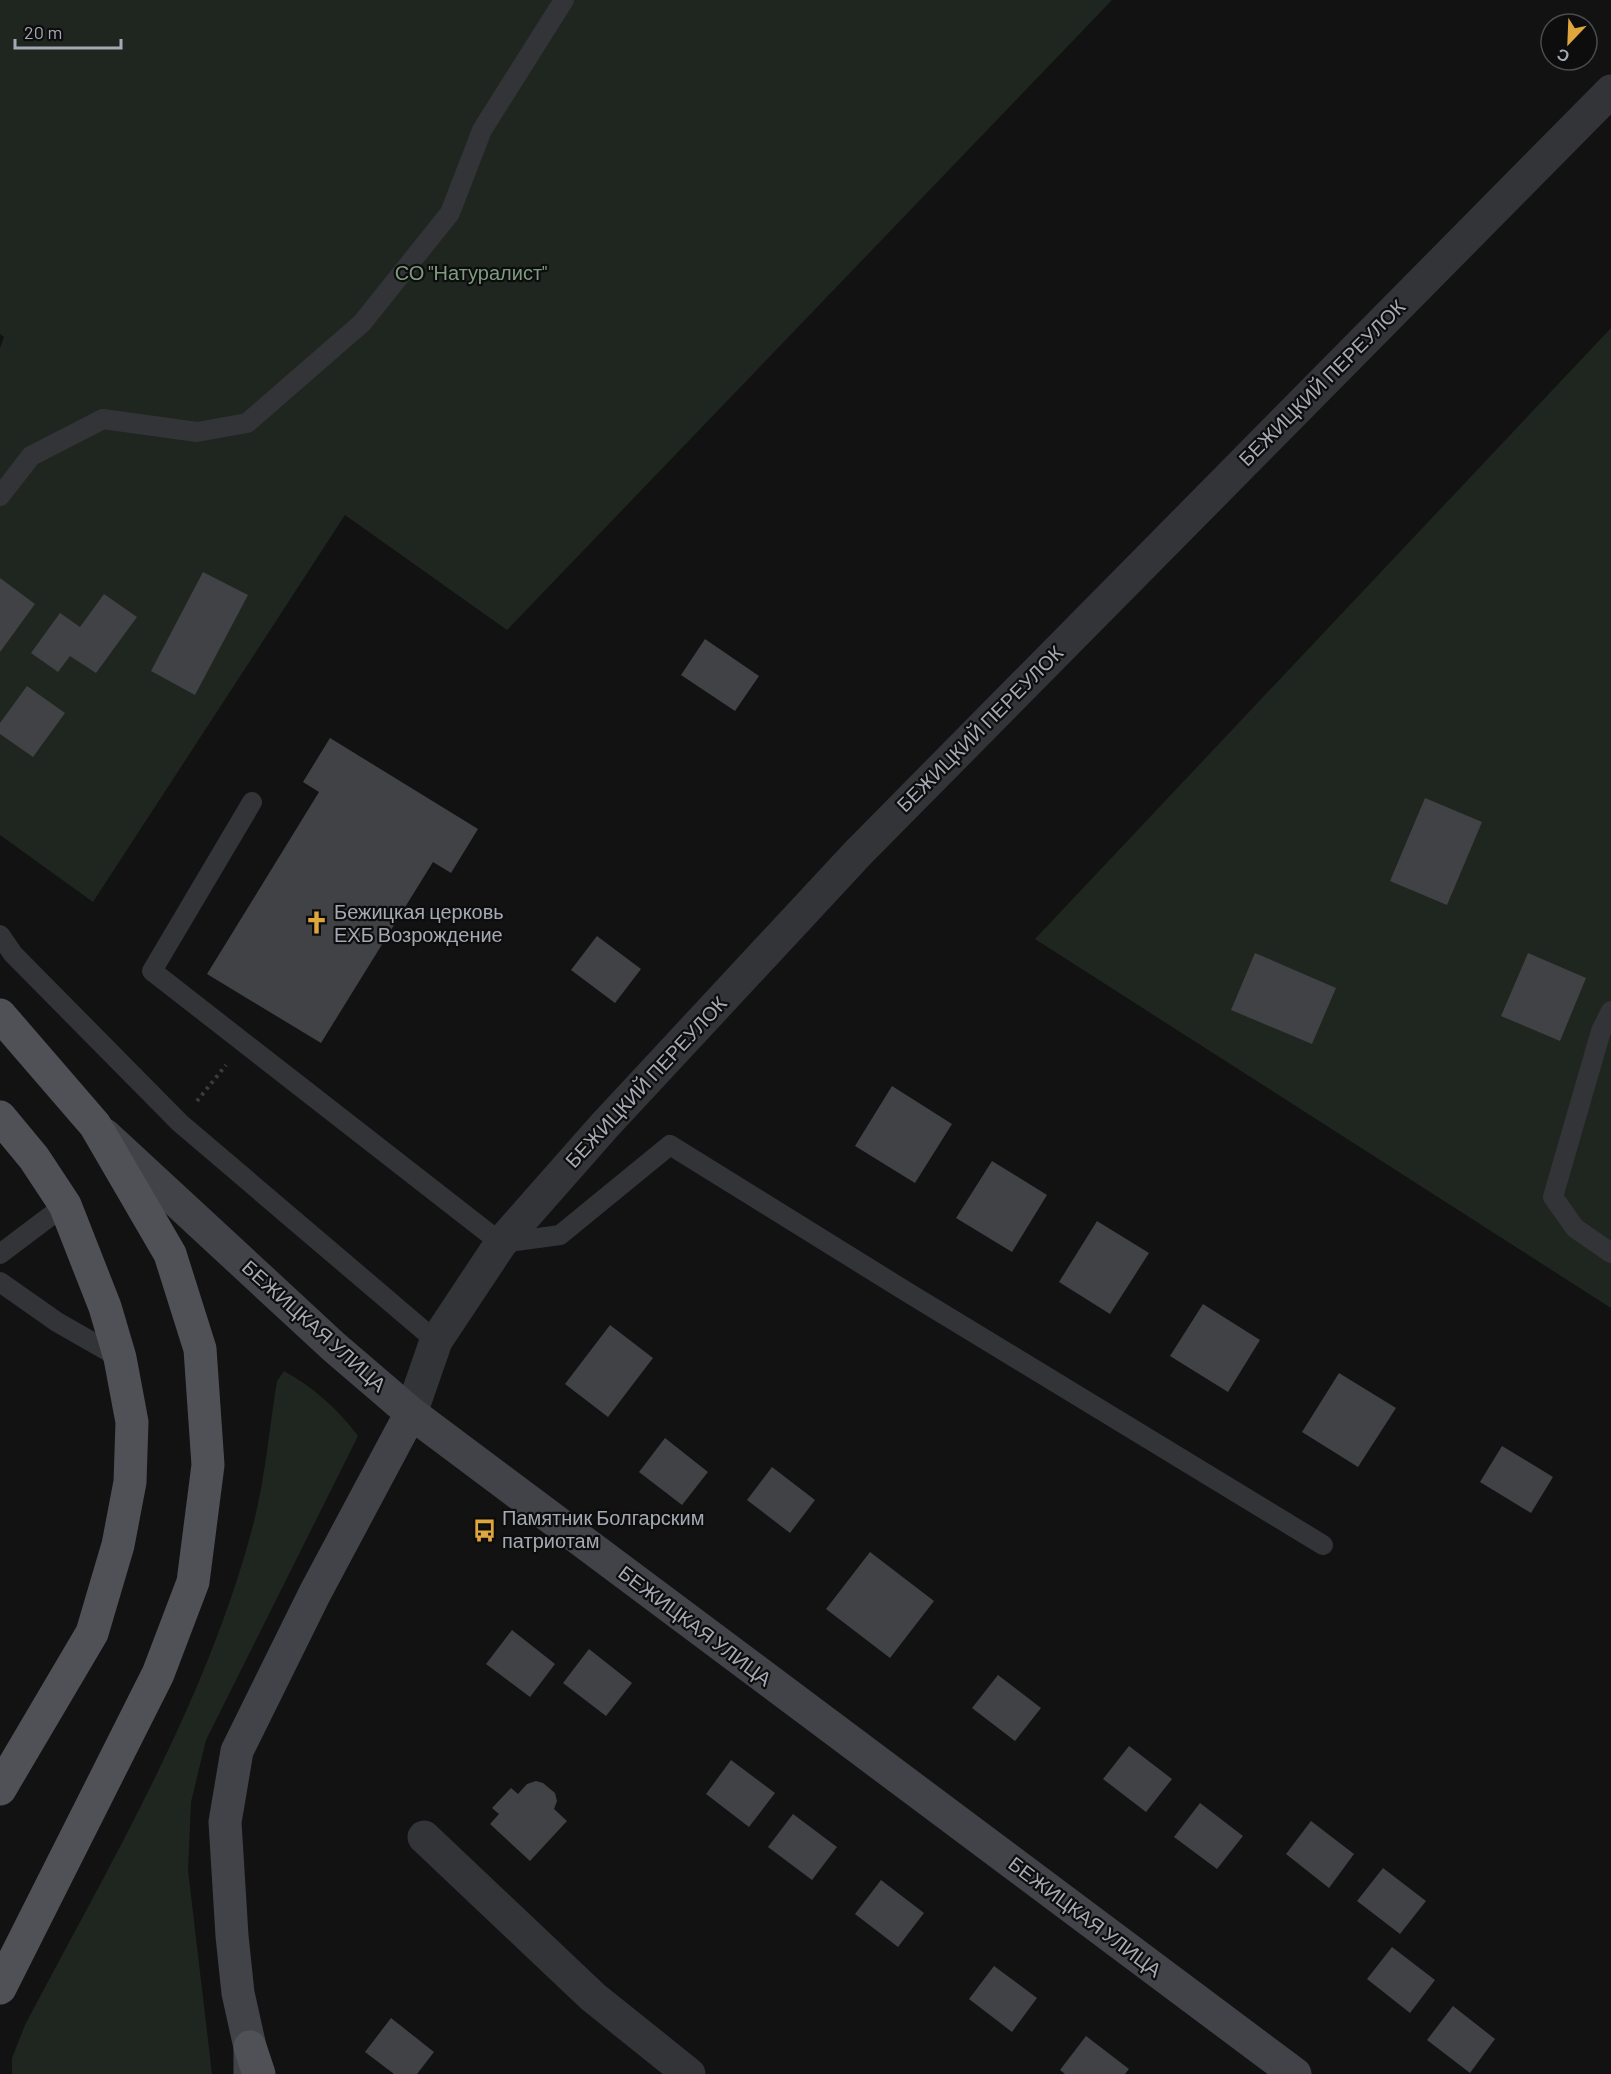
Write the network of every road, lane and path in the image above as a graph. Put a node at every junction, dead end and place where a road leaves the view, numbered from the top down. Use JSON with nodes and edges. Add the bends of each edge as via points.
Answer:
{"nodes":[{"id":1,"x":564,"y":0,"type":"edge"},
{"id":2,"x":1611,"y":91,"type":"edge"},
{"id":3,"x":0,"y":496,"type":"edge"},
{"id":4,"x":252,"y":802,"type":"dead end"},
{"id":5,"x":0,"y":935,"type":"edge"},
{"id":6,"x":1611,"y":1011,"type":"edge"},
{"id":7,"x":0,"y":1015,"type":"edge"},
{"id":8,"x":245,"y":1041,"type":"junction"},
{"id":9,"x":0,"y":1117,"type":"edge"},
{"id":10,"x":180,"y":1123,"type":"junction"},
{"id":11,"x":95,"y":1125,"type":"junction"},
{"id":12,"x":65,"y":1205,"type":"junction"},
{"id":13,"x":501,"y":1243,"type":"junction"},
{"id":14,"x":0,"y":1254,"type":"edge"},
{"id":15,"x":1611,"y":1254,"type":"edge"},
{"id":16,"x":0,"y":1282,"type":"edge"},
{"id":17,"x":436,"y":1341,"type":"junction"},
{"id":18,"x":120,"y":1358,"type":"junction"},
{"id":19,"x":411,"y":1413,"type":"junction"},
{"id":20,"x":1323,"y":1545,"type":"dead end"},
{"id":21,"x":0,"y":1789,"type":"edge"},
{"id":22,"x":424,"y":1836,"type":"dead end"},
{"id":23,"x":0,"y":1988,"type":"edge"},
{"id":24,"x":253,"y":2065,"type":"edge"},
{"id":25,"x":689,"y":2074,"type":"edge"},
{"id":26,"x":1295,"y":2074,"type":"edge"}],
"edges":[{"from":1,"to":3,"type":"lane","via":[[482,130],[450,213],[362,323],[247,423],[197,432],[103,419],[31,456]]},
{"from":2,"to":13,"type":"street","name":"БЕЖИЦКИЙ ПЕРЕУЛОК","via":[[858,853]]},
{"from":4,"to":8,"type":"lane","via":[[152,971]]},
{"from":5,"to":10,"type":"lane","via":[[13,954]]},
{"from":6,"to":15,"type":"lane","via":[[1601,1031],[1554,1197],[1575,1228]]},
{"from":7,"to":11,"type":"main road","name":"БЕЖИЦКАЯ УЛИЦА"},
{"from":8,"to":10,"type":"path"},
{"from":8,"to":13,"type":"lane"},
{"from":9,"to":12,"type":"main road"},
{"from":10,"to":17,"type":"lane"},
{"from":11,"to":19,"type":"street","name":"БЕЖИЦКАЯ УЛИЦА","via":[[334,1347]]},
{"from":11,"to":23,"type":"main road","via":[[170,1254],[201,1349],[208,1465],[193,1582],[158,1674]]},
{"from":12,"to":14,"type":"lane"},
{"from":12,"to":18,"type":"main road","via":[[105,1307]]},
{"from":13,"to":17,"type":"street","name":"БЕЖИЦКИЙ ПЕРЕУЛОК"},
{"from":13,"to":20,"type":"lane","via":[[560,1235],[670,1145]]},
{"from":16,"to":18,"type":"lane","via":[[57,1322]]},
{"from":17,"to":19,"type":"street","name":"БЕЖИЦКИЙ ПЕРЕУЛОК"},
{"from":18,"to":21,"type":"main road","via":[[132,1422],[130,1482],[117,1545],[92,1633]]},
{"from":19,"to":24,"type":"street","via":[[237,1751],[225,1822],[238,1993]]},
{"from":19,"to":26,"type":"street","name":"БЕЖИЦКАЯ УЛИЦА"},
{"from":22,"to":25,"type":"street","via":[[593,1996]]}]}
